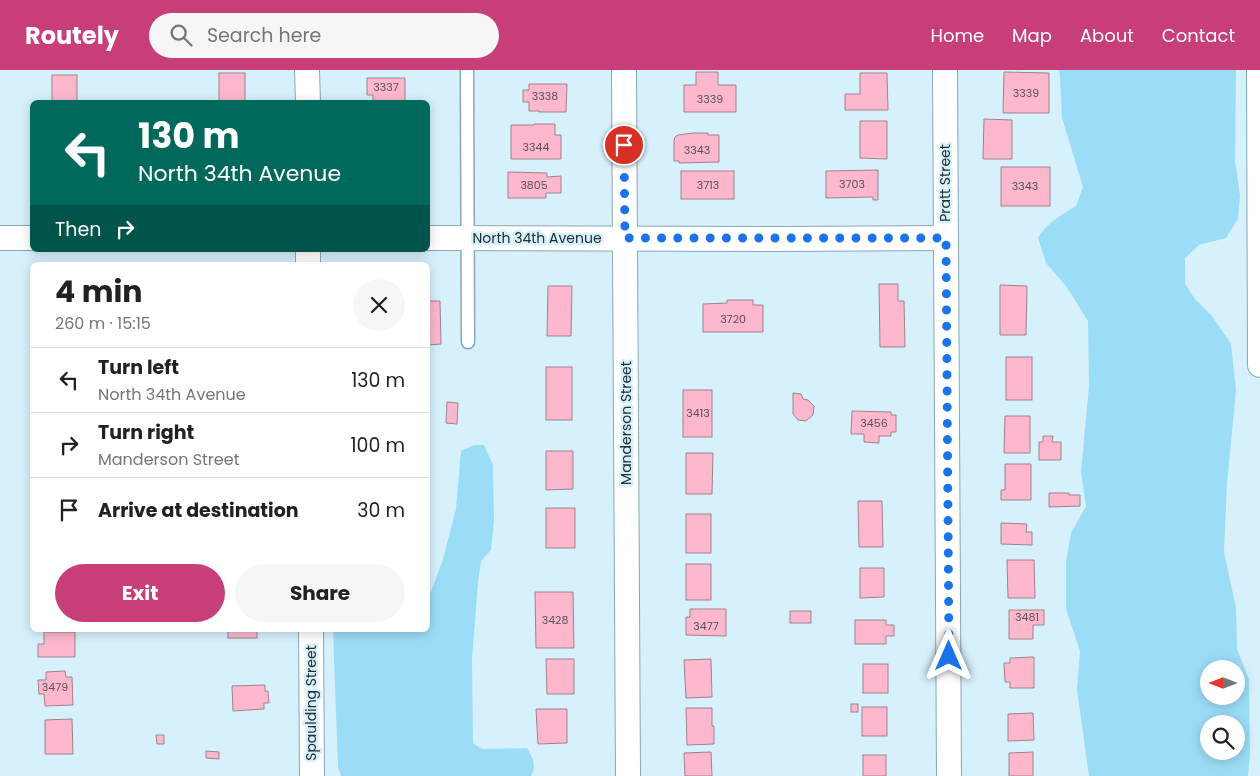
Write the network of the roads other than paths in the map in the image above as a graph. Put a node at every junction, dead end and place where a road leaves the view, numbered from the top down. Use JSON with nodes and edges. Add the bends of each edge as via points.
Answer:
{"nodes":[{"id":1,"x":307,"y":70,"type":"edge"},
{"id":2,"x":467,"y":70,"type":"edge"},
{"id":3,"x":624,"y":70,"type":"edge"},
{"id":4,"x":944,"y":70,"type":"edge"},
{"id":5,"x":1259,"y":70,"type":"edge"},
{"id":6,"x":308,"y":100,"type":"edge"},
{"id":7,"x":0,"y":238,"type":"edge"},
{"id":8,"x":30,"y":238,"type":"edge"},
{"id":9,"x":430,"y":238,"type":"edge"},
{"id":10,"x":467,"y":238,"type":"junction"},
{"id":11,"x":625,"y":238,"type":"junction"},
{"id":12,"x":946,"y":238,"type":"junction"},
{"id":13,"x":468,"y":342,"type":"dead end"},
{"id":14,"x":1260,"y":366,"type":"edge"},
{"id":15,"x":311,"y":632,"type":"edge"},
{"id":16,"x":312,"y":776,"type":"edge"},
{"id":17,"x":628,"y":776,"type":"edge"},
{"id":18,"x":950,"y":776,"type":"edge"}],
"edges":[{"from":1,"to":6,"type":"street"},
{"from":2,"to":10,"type":"lane"},
{"from":3,"to":11,"type":"street","name":"Manderson Street"},
{"from":4,"to":12,"type":"street","name":"Pratt Street"},
{"from":5,"to":14,"type":"street"},
{"from":7,"to":8,"type":"street"},
{"from":9,"to":10,"type":"street","name":"North 34th Avenue"},
{"from":10,"to":11,"type":"street","name":"North 34th Avenue"},
{"from":10,"to":13,"type":"lane"},
{"from":11,"to":12,"type":"street","name":"North 34th Avenue"},
{"from":11,"to":17,"type":"street","name":"Manderson Street"},
{"from":12,"to":18,"type":"street","name":"Pratt Street"},
{"from":15,"to":16,"type":"street","name":"Spaulding Street"}]}
